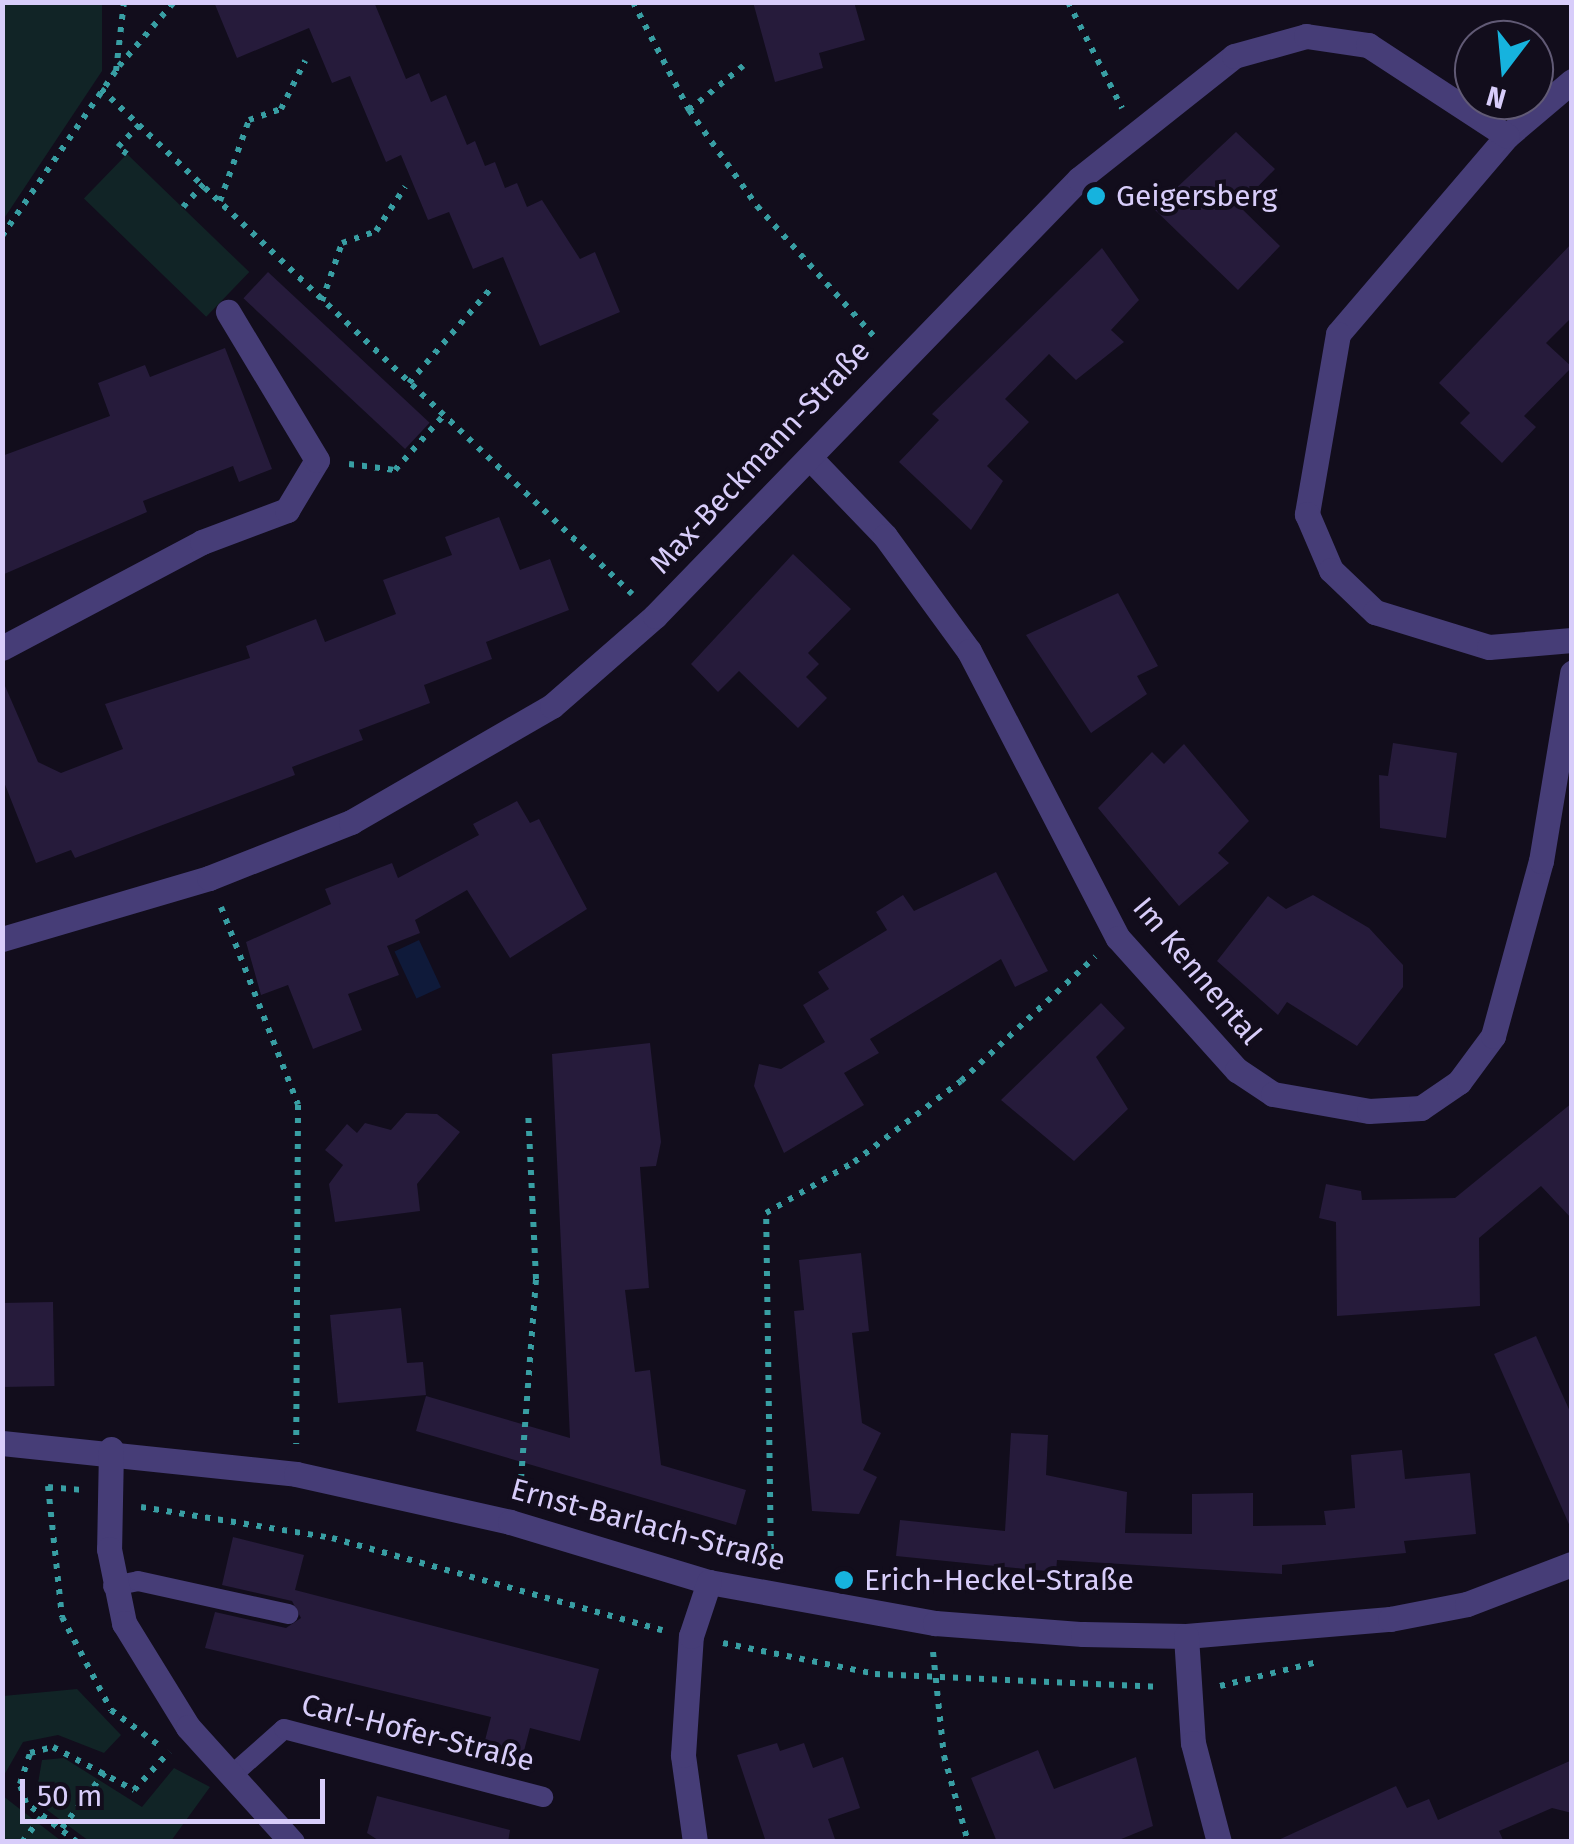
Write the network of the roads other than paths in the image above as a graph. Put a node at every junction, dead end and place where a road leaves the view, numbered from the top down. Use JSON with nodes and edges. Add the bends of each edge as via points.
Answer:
{"nodes":[{"id":1,"x":1572,"y":81,"type":"edge"},
{"id":2,"x":1507,"y":136,"type":"junction"},
{"id":3,"x":228,"y":312,"type":"dead end"},
{"id":4,"x":810,"y":458,"type":"junction"},
{"id":5,"x":1572,"y":640,"type":"edge"},
{"id":6,"x":2,"y":648,"type":"edge"},
{"id":7,"x":1572,"y":674,"type":"edge"},
{"id":8,"x":4,"y":934,"type":"edge"},
{"id":9,"x":2,"y":1443,"type":"edge"},
{"id":10,"x":111,"y":1449,"type":"junction"},
{"id":11,"x":1572,"y":1564,"type":"edge"},
{"id":12,"x":709,"y":1582,"type":"junction"},
{"id":13,"x":113,"y":1586,"type":"junction"},
{"id":14,"x":288,"y":1614,"type":"dead end"},
{"id":15,"x":1186,"y":1636,"type":"junction"},
{"id":16,"x":232,"y":1775,"type":"junction"},
{"id":17,"x":543,"y":1797,"type":"dead end"},
{"id":18,"x":292,"y":1842,"type":"edge"},
{"id":19,"x":695,"y":1842,"type":"edge"},
{"id":20,"x":1218,"y":1842,"type":"edge"}],
"edges":[{"from":1,"to":2,"type":"street"},
{"from":2,"to":4,"type":"street","name":"Max-Beckmann-Straße","via":[[1368,45],[1306,36],[1234,56],[1134,130],[896,360]]},
{"from":2,"to":5,"type":"street","via":[[1338,334],[1320,402],[1308,514],[1331,570],[1375,612],[1489,648]]},
{"from":3,"to":6,"type":"street","via":[[285,394],[317,460],[288,510],[202,542]]},
{"from":4,"to":7,"type":"street","name":"Im Kennental","via":[[885,536],[969,651],[1118,938],[1237,1070],[1274,1094],[1369,1111],[1421,1108],[1460,1082],[1494,1036],[1515,974]]},
{"from":4,"to":8,"type":"street","name":"Max-Beckmann-Straße","via":[[655,616],[552,706],[425,786],[209,878]]},
{"from":9,"to":10,"type":"street","name":"Ernst-Barlach-Straße"},
{"from":10,"to":12,"type":"street","name":"Ernst-Barlach-Straße","via":[[296,1474],[510,1522]]},
{"from":10,"to":13,"type":"street"},
{"from":11,"to":15,"type":"street","name":"Ernst-Barlach-Straße","via":[[1467,1604],[1390,1619]]},
{"from":12,"to":15,"type":"street","name":"Ernst-Barlach-Straße","via":[[935,1623]]},
{"from":12,"to":19,"type":"street","via":[[691,1636],[683,1755]]},
{"from":13,"to":14,"type":"lane","via":[[138,1581]]},
{"from":13,"to":16,"type":"street","via":[[150,1674]]},
{"from":15,"to":20,"type":"street","via":[[1193,1743]]},
{"from":16,"to":17,"type":"lane","name":"Carl-Hofer-Straße","via":[[284,1729]]},
{"from":16,"to":18,"type":"street"}]}
